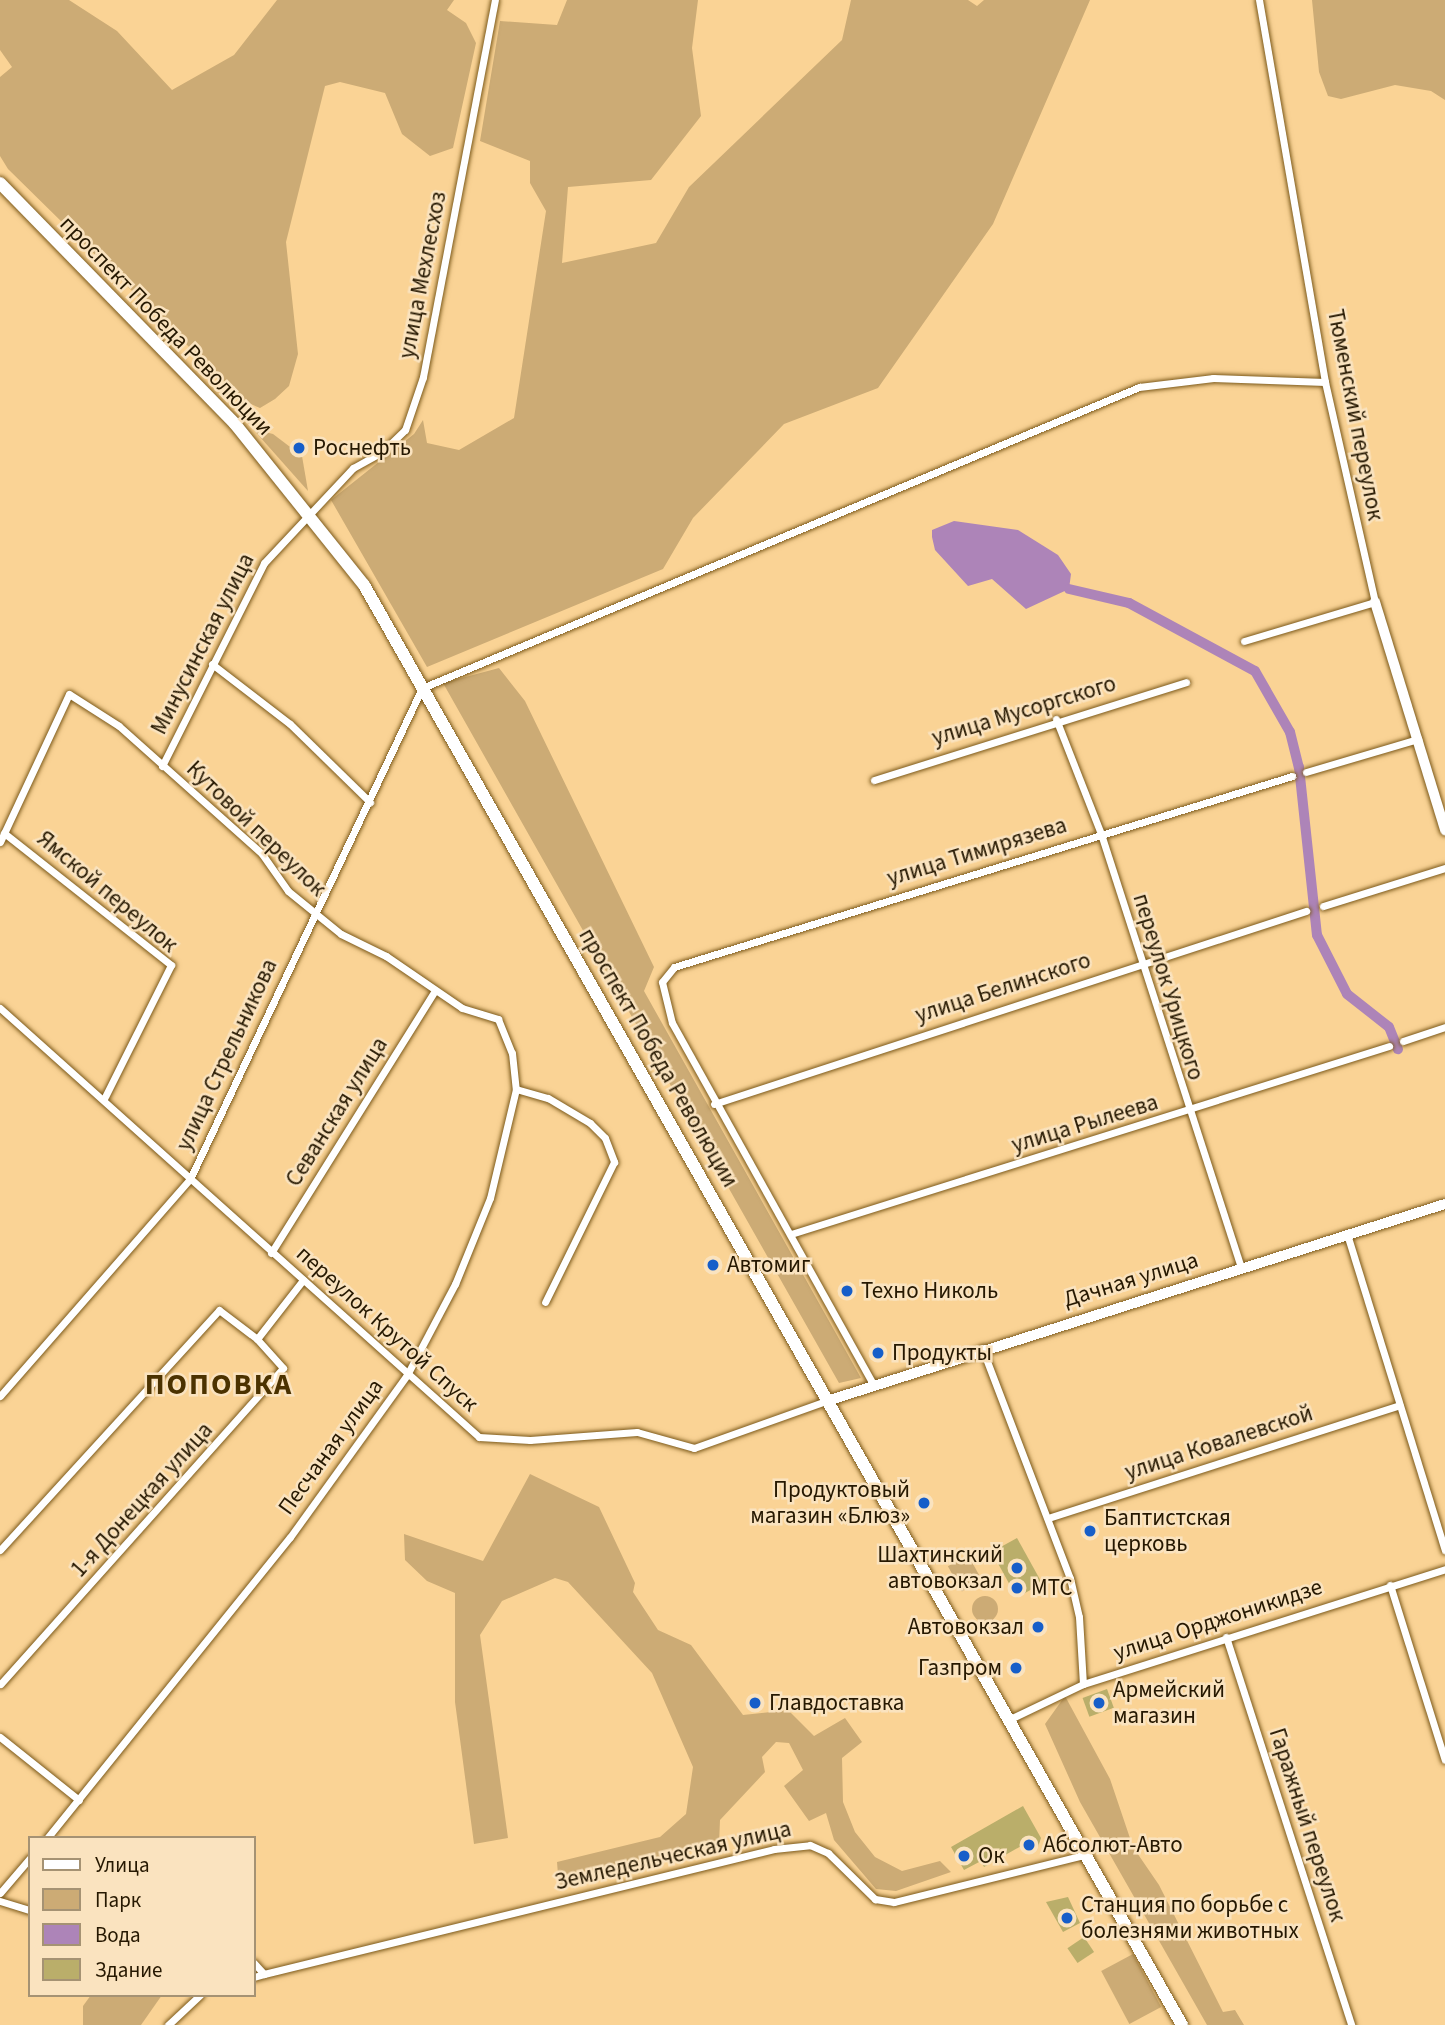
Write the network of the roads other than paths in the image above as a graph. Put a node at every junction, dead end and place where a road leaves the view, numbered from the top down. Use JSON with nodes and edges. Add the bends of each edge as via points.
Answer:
{"nodes":[{"id":1,"x":495,"y":0,"type":"edge"},
{"id":2,"x":1259,"y":0,"type":"edge"},
{"id":3,"x":0,"y":183,"type":"edge"},
{"id":4,"x":1325,"y":382,"type":"junction"},
{"id":5,"x":309,"y":511,"type":"junction"},
{"id":6,"x":1375,"y":602,"type":"junction"},
{"id":7,"x":1244,"y":641,"type":"dead end"},
{"id":8,"x":212,"y":664,"type":"junction"},
{"id":9,"x":1186,"y":682,"type":"dead end"},
{"id":10,"x":422,"y":688,"type":"junction"},
{"id":11,"x":1056,"y":719,"type":"junction"},
{"id":12,"x":1418,"y":739,"type":"junction"},
{"id":13,"x":162,"y":766,"type":"junction"},
{"id":14,"x":1306,"y":772,"type":"dead end"},
{"id":15,"x":1292,"y":776,"type":"dead end"},
{"id":16,"x":874,"y":780,"type":"dead end"},
{"id":17,"x":370,"y":802,"type":"junction"},
{"id":18,"x":1445,"y":830,"type":"edge"},
{"id":19,"x":4,"y":833,"type":"junction"},
{"id":20,"x":1101,"y":834,"type":"junction"},
{"id":21,"x":0,"y":842,"type":"edge"},
{"id":22,"x":1445,"y":868,"type":"edge"},
{"id":23,"x":1323,"y":906,"type":"dead end"},
{"id":24,"x":1306,"y":911,"type":"dead end"},
{"id":25,"x":316,"y":914,"type":"junction"},
{"id":26,"x":1140,"y":963,"type":"junction"},
{"id":27,"x":435,"y":991,"type":"junction"},
{"id":28,"x":0,"y":1008,"type":"edge"},
{"id":29,"x":498,"y":1019,"type":"joint"},
{"id":30,"x":1445,"y":1027,"type":"edge"},
{"id":31,"x":1403,"y":1041,"type":"dead end"},
{"id":32,"x":1389,"y":1046,"type":"dead end"},
{"id":33,"x":516,"y":1089,"type":"junction"},
{"id":34,"x":104,"y":1099,"type":"junction"},
{"id":35,"x":714,"y":1104,"type":"junction"},
{"id":36,"x":1188,"y":1112,"type":"junction"},
{"id":37,"x":190,"y":1179,"type":"junction"},
{"id":38,"x":1445,"y":1204,"type":"edge"},
{"id":39,"x":792,"y":1234,"type":"junction"},
{"id":40,"x":1347,"y":1234,"type":"junction"},
{"id":41,"x":271,"y":1253,"type":"junction"},
{"id":42,"x":1241,"y":1268,"type":"junction"},
{"id":43,"x":303,"y":1280,"type":"junction"},
{"id":44,"x":545,"y":1302,"type":"dead end"},
{"id":45,"x":257,"y":1339,"type":"junction"},
{"id":46,"x":982,"y":1347,"type":"junction"},
{"id":47,"x":407,"y":1375,"type":"junction"},
{"id":48,"x":873,"y":1384,"type":"junction"},
{"id":49,"x":0,"y":1396,"type":"edge"},
{"id":50,"x":830,"y":1400,"type":"junction"},
{"id":51,"x":1399,"y":1405,"type":"junction"},
{"id":52,"x":1051,"y":1517,"type":"junction"},
{"id":53,"x":0,"y":1550,"type":"edge"},
{"id":54,"x":1445,"y":1550,"type":"edge"},
{"id":55,"x":1445,"y":1569,"type":"edge"},
{"id":56,"x":1391,"y":1585,"type":"junction"},
{"id":57,"x":1226,"y":1637,"type":"junction"},
{"id":58,"x":0,"y":1684,"type":"edge"},
{"id":59,"x":1083,"y":1684,"type":"junction"},
{"id":60,"x":1009,"y":1720,"type":"junction"},
{"id":61,"x":0,"y":1737,"type":"edge"},
{"id":62,"x":1445,"y":1760,"type":"edge"},
{"id":63,"x":79,"y":1800,"type":"junction"},
{"id":64,"x":49,"y":1836,"type":"edge"},
{"id":65,"x":1088,"y":1854,"type":"junction"},
{"id":66,"x":28,"y":1860,"type":"edge"},
{"id":67,"x":0,"y":1893,"type":"edge"},
{"id":68,"x":0,"y":1901,"type":"edge"},
{"id":69,"x":28,"y":1909,"type":"edge"},
{"id":70,"x":256,"y":1965,"type":"edge"},
{"id":71,"x":264,"y":1974,"type":"junction"},
{"id":72,"x":256,"y":1976,"type":"edge"},
{"id":73,"x":182,"y":1997,"type":"edge"},
{"id":74,"x":197,"y":1997,"type":"edge"},
{"id":75,"x":184,"y":2006,"type":"junction"},
{"id":76,"x":168,"y":2025,"type":"edge"},
{"id":77,"x":1182,"y":2025,"type":"edge"},
{"id":78,"x":1351,"y":2025,"type":"edge"}],
"edges":[{"from":1,"to":5,"type":"street","name":"улица Мехлесхоз","via":[[423,377],[405,430]]},
{"from":2,"to":4,"type":"street","name":"Тюменский переулок"},
{"from":3,"to":5,"type":"main road","name":"проспект Победа Революции","via":[[235,424]]},
{"from":4,"to":6,"type":"street","name":"Тюменский переулок"},
{"from":4,"to":10,"type":"street","via":[[1213,379],[1139,387]]},
{"from":5,"to":8,"type":"street","name":"Минусинская улица","via":[[264,563]]},
{"from":5,"to":10,"type":"main road","name":"проспект Победа Революции","via":[[364,585]]},
{"from":6,"to":7,"type":"street"},
{"from":6,"to":12,"type":"street","name":"Тюменский переулок"},
{"from":8,"to":13,"type":"street","name":"Минусинская улица"},
{"from":8,"to":17,"type":"street","via":[[290,724]]},
{"from":9,"to":11,"type":"street","name":"улица Мусоргского"},
{"from":10,"to":17,"type":"street","name":"улица Стрельникова"},
{"from":10,"to":50,"type":"main road","name":"проспект Победа Революции"},
{"from":11,"to":16,"type":"street","name":"улица Мусоргского"},
{"from":11,"to":20,"type":"street","name":"переулок Урицкого"},
{"from":12,"to":14,"type":"street"},
{"from":12,"to":18,"type":"street","name":"Тюменский переулок"},
{"from":13,"to":19,"type":"street","name":"Кутовой переулок","via":[[119,726],[69,694]]},
{"from":13,"to":25,"type":"street","name":"Кутовой переулок","via":[[262,854],[288,891]]},
{"from":15,"to":20,"type":"street","name":"улица Тимирязева"},
{"from":17,"to":25,"type":"street","name":"улица Стрельникова"},
{"from":19,"to":21,"type":"street"},
{"from":19,"to":34,"type":"street","name":"Ямской переулок","via":[[171,965]]},
{"from":20,"to":26,"type":"street","name":"переулок Урицкого"},
{"from":20,"to":35,"type":"street","name":"улица Тимирязева","via":[[674,967],[662,982],[662,1001]]},
{"from":22,"to":23,"type":"street"},
{"from":24,"to":26,"type":"street","name":"улица Белинского"},
{"from":25,"to":27,"type":"street","name":"Кутовой переулок"},
{"from":25,"to":37,"type":"street","name":"улица Стрельникова"},
{"from":26,"to":35,"type":"street","name":"улица Белинского"},
{"from":26,"to":36,"type":"street","name":"переулок Урицкого"},
{"from":27,"to":29,"type":"street","name":"Кутовой переулок"},
{"from":27,"to":41,"type":"street","name":"Севанская улица"},
{"from":28,"to":34,"type":"street","name":"переулок Крутой Спуск"},
{"from":29,"to":33,"type":"street","name":"Песчаная улица","via":[[512,1053]]},
{"from":30,"to":31,"type":"street"},
{"from":32,"to":36,"type":"street","name":"улица Рылеева"},
{"from":33,"to":44,"type":"street","via":[[548,1098],[590,1123],[605,1138],[614,1162]]},
{"from":33,"to":47,"type":"street","name":"Песчаная улица","via":[[490,1198],[455,1284]]},
{"from":34,"to":37,"type":"street","name":"переулок Крутой Спуск"},
{"from":35,"to":39,"type":"street"},
{"from":36,"to":39,"type":"street","name":"улица Рылеева"},
{"from":36,"to":42,"type":"street","name":"переулок Урицкого"},
{"from":37,"to":41,"type":"street","name":"переулок Крутой Спуск"},
{"from":37,"to":49,"type":"street","name":"улица Стрельникова"},
{"from":38,"to":40,"type":"street","name":"Дачная улица"},
{"from":39,"to":48,"type":"street"},
{"from":40,"to":42,"type":"street","name":"Дачная улица"},
{"from":40,"to":51,"type":"street"},
{"from":41,"to":43,"type":"street","name":"переулок Крутой Спуск"},
{"from":42,"to":46,"type":"street","name":"Дачная улица"},
{"from":43,"to":45,"type":"street"},
{"from":43,"to":47,"type":"street","name":"переулок Крутой Спуск"},
{"from":45,"to":53,"type":"street","via":[[219,1310]]},
{"from":45,"to":58,"type":"street","name":"1-я Донецкая улица","via":[[283,1368],[280,1378]]},
{"from":46,"to":48,"type":"street","name":"Дачная улица"},
{"from":46,"to":52,"type":"street"},
{"from":47,"to":50,"type":"street","name":"переулок Крутой Спуск","via":[[479,1437],[530,1440],[637,1432],[694,1448]]},
{"from":47,"to":63,"type":"street","name":"Песчаная улица","via":[[290,1537]]},
{"from":48,"to":50,"type":"street","name":"Дачная улица"},
{"from":50,"to":60,"type":"main road","name":"проспект Победа Революции"},
{"from":51,"to":52,"type":"street","name":"улица Ковалевской"},
{"from":51,"to":54,"type":"street"},
{"from":52,"to":59,"type":"street","via":[[1079,1617]]},
{"from":55,"to":56,"type":"street","name":"улица Орджоникидзе"},
{"from":56,"to":57,"type":"street","name":"улица Орджоникидзе"},
{"from":56,"to":62,"type":"street"},
{"from":57,"to":59,"type":"street","name":"улица Орджоникидзе"},
{"from":57,"to":78,"type":"street","name":"Гаражный переулок"},
{"from":59,"to":60,"type":"street","name":"улица Орджоникидзе"},
{"from":60,"to":65,"type":"main road","name":"проспект Победа Революции"},
{"from":61,"to":63,"type":"street"},
{"from":63,"to":64,"type":"street","name":"Песчаная улица"},
{"from":65,"to":71,"type":"street","name":"Земледельческая улица","via":[[894,1902],[875,1899],[828,1853],[810,1845],[774,1849]]},
{"from":65,"to":77,"type":"main road","name":"проспект Победа Революции"},
{"from":66,"to":67,"type":"street"},
{"from":68,"to":69,"type":"street"},
{"from":70,"to":71,"type":"street"},
{"from":71,"to":72,"type":"street","name":"Земледельческая улица"},
{"from":73,"to":75,"type":"street"},
{"from":74,"to":75,"type":"street"},
{"from":75,"to":76,"type":"street"}]}
